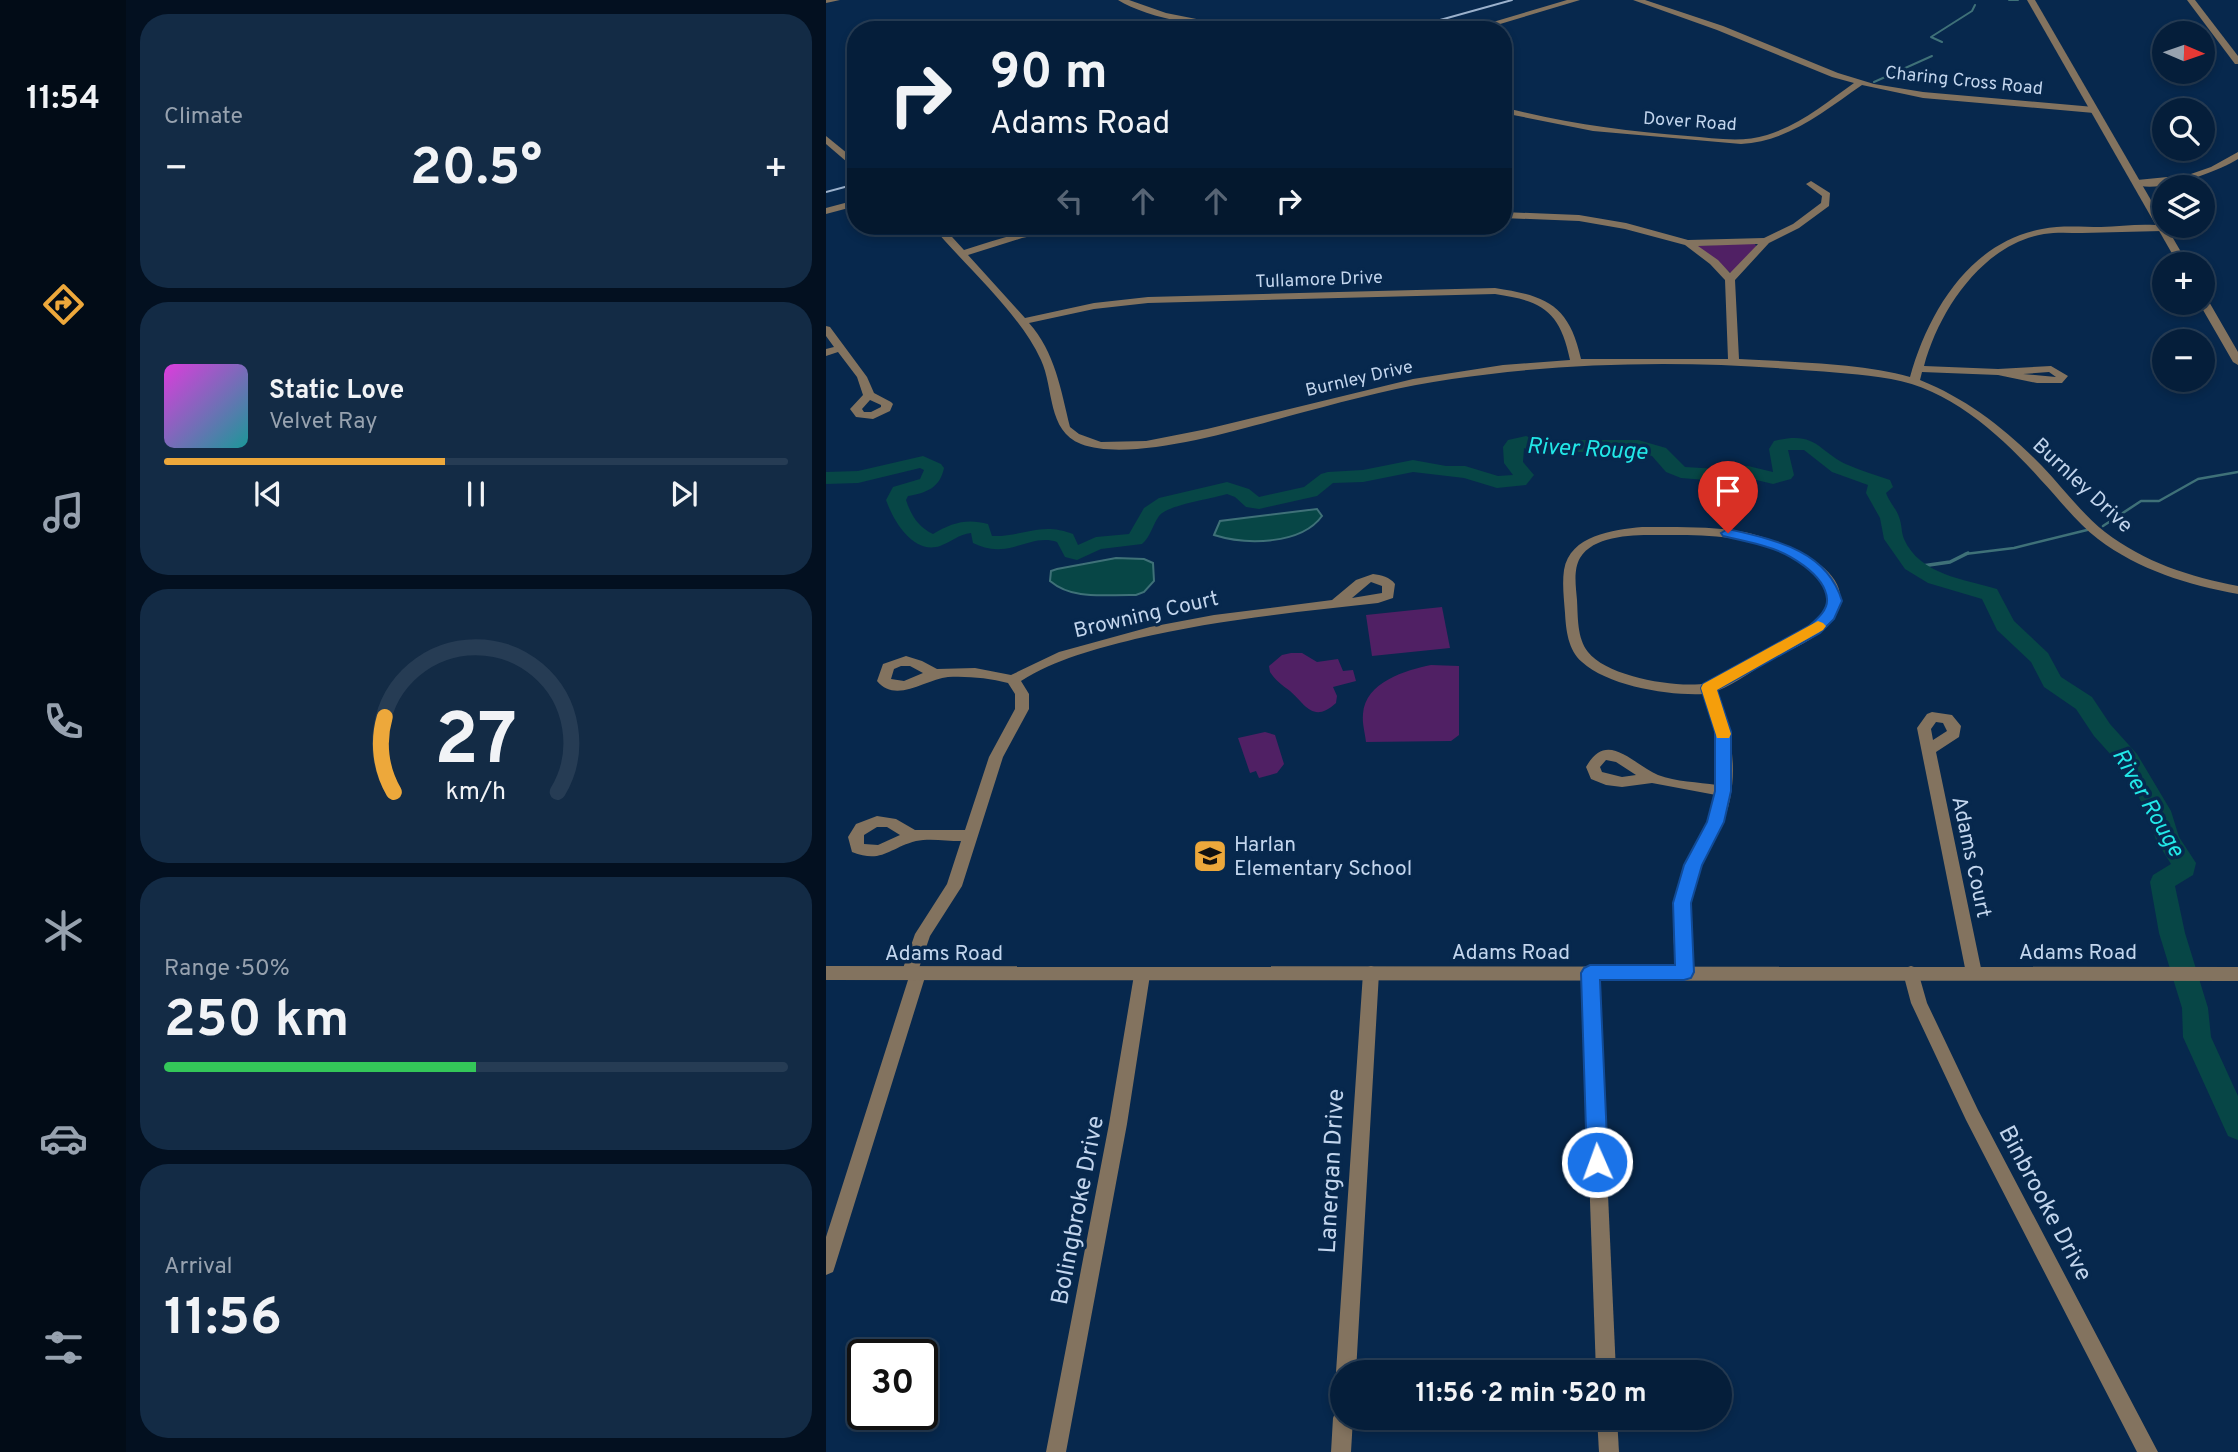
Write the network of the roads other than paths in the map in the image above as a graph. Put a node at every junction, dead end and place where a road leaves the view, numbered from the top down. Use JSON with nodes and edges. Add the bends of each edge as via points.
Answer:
{"nodes":[{"id":1,"x":836,"y":0,"type":"edge"},
{"id":2,"x":1122,"y":0,"type":"edge"},
{"id":3,"x":1576,"y":0,"type":"edge"},
{"id":4,"x":1637,"y":0,"type":"edge"},
{"id":5,"x":2031,"y":0,"type":"edge"},
{"id":6,"x":2191,"y":0,"type":"edge"},
{"id":7,"x":826,"y":1,"type":"edge"},
{"id":8,"x":1198,"y":21,"type":"edge"},
{"id":9,"x":1502,"y":21,"type":"edge"},
{"id":10,"x":2238,"y":62,"type":"edge"},
{"id":11,"x":1860,"y":83,"type":"junction"},
{"id":12,"x":2094,"y":110,"type":"junction"},
{"id":13,"x":1512,"y":112,"type":"edge"},
{"id":14,"x":826,"y":139,"type":"edge"},
{"id":15,"x":2238,"y":155,"type":"edge"},
{"id":16,"x":847,"y":157,"type":"edge"},
{"id":17,"x":2137,"y":183,"type":"junction"},
{"id":18,"x":1811,"y":184,"type":"dead end"},
{"id":19,"x":847,"y":205,"type":"edge"},
{"id":20,"x":2152,"y":210,"type":"edge"},
{"id":21,"x":826,"y":211,"type":"edge"},
{"id":22,"x":1512,"y":215,"type":"edge"},
{"id":23,"x":2152,"y":228,"type":"edge"},
{"id":24,"x":944,"y":235,"type":"edge"},
{"id":25,"x":1025,"y":235,"type":"edge"},
{"id":26,"x":1766,"y":241,"type":"junction"},
{"id":27,"x":1688,"y":243,"type":"junction"},
{"id":28,"x":960,"y":254,"type":"junction"},
{"id":29,"x":1730,"y":279,"type":"junction"},
{"id":30,"x":2211,"y":315,"type":"edge"},
{"id":31,"x":1024,"y":321,"type":"junction"},
{"id":32,"x":826,"y":329,"type":"edge"},
{"id":33,"x":840,"y":348,"type":"junction"},
{"id":34,"x":826,"y":353,"type":"edge"},
{"id":35,"x":2238,"y":362,"type":"edge"},
{"id":36,"x":1576,"y":363,"type":"junction"},
{"id":37,"x":1734,"y":363,"type":"junction"},
{"id":38,"x":1998,"y":372,"type":"dead end"},
{"id":39,"x":1916,"y":375,"type":"junction"},
{"id":40,"x":869,"y":395,"type":"dead end"},
{"id":41,"x":2238,"y":590,"type":"edge"},
{"id":42,"x":1335,"y":604,"type":"dead end"},
{"id":43,"x":935,"y":674,"type":"dead end"},
{"id":44,"x":1013,"y":680,"type":"junction"},
{"id":45,"x":1709,"y":688,"type":"junction"},
{"id":46,"x":1930,"y":749,"type":"dead end"},
{"id":47,"x":1652,"y":778,"type":"dead end"},
{"id":48,"x":1723,"y":791,"type":"junction"},
{"id":49,"x":914,"y":836,"type":"dead end"},
{"id":50,"x":970,"y":836,"type":"junction"},
{"id":51,"x":1684,"y":972,"type":"junction"},
{"id":52,"x":826,"y":973,"type":"edge"},
{"id":53,"x":1371,"y":973,"type":"junction"},
{"id":54,"x":1590,"y":973,"type":"junction"},
{"id":55,"x":1911,"y":973,"type":"junction"},
{"id":56,"x":1974,"y":973,"type":"junction"},
{"id":57,"x":914,"y":974,"type":"junction"},
{"id":58,"x":2238,"y":974,"type":"edge"},
{"id":59,"x":1142,"y":975,"type":"junction"},
{"id":60,"x":826,"y":1266,"type":"edge"},
{"id":61,"x":1347,"y":1360,"type":"edge"},
{"id":62,"x":1606,"y":1360,"type":"edge"},
{"id":63,"x":1342,"y":1430,"type":"edge"},
{"id":64,"x":1608,"y":1430,"type":"edge"},
{"id":65,"x":1056,"y":1452,"type":"edge"},
{"id":66,"x":1341,"y":1452,"type":"edge"},
{"id":67,"x":1609,"y":1452,"type":"edge"},
{"id":68,"x":2148,"y":1452,"type":"edge"}],
"edges":[{"from":1,"to":7,"type":"street"},
{"from":2,"to":8,"type":"street"},
{"from":3,"to":9,"type":"street"},
{"from":4,"to":11,"type":"street","name":"Charing Cross Road"},
{"from":5,"to":12,"type":"street"},
{"from":6,"to":10,"type":"street"},
{"from":11,"to":12,"type":"street","name":"Charing Cross Road","via":[[1923,95]]},
{"from":11,"to":13,"type":"street","name":"Dover Road","via":[[1787,131],[1748,141],[1629,133]]},
{"from":12,"to":17,"type":"street"},
{"from":14,"to":16,"type":"street"},
{"from":15,"to":17,"type":"street","via":[[2193,178]]},
{"from":17,"to":20,"type":"street"},
{"from":18,"to":26,"type":"street","via":[[1827,195],[1826,204]]},
{"from":19,"to":21,"type":"street"},
{"from":22,"to":27,"type":"street","via":[[1579,218]]},
{"from":23,"to":39,"type":"street","via":[[2053,230],[2011,241],[1983,261],[1958,289],[1937,321]]},
{"from":24,"to":28,"type":"street","name":"Burnley Drive"},
{"from":25,"to":28,"type":"street"},
{"from":26,"to":27,"type":"street"},
{"from":26,"to":29,"type":"street"},
{"from":27,"to":29,"type":"street"},
{"from":28,"to":31,"type":"street","name":"Burnley Drive"},
{"from":29,"to":37,"type":"street"},
{"from":30,"to":35,"type":"street"},
{"from":31,"to":36,"type":"street","name":"Tullamore Drive","via":[[1147,300],[1495,291],[1536,300],[1561,316],[1569,329]]},
{"from":31,"to":36,"type":"street","name":"Burnley Drive","via":[[1050,367],[1065,428],[1081,440],[1108,445],[1182,438],[1444,377]]},
{"from":32,"to":33,"type":"street"},
{"from":33,"to":34,"type":"street"},
{"from":33,"to":40,"type":"street"},
{"from":36,"to":37,"type":"street","name":"Burnley Drive"},
{"from":37,"to":39,"type":"street","name":"Burnley Drive"},
{"from":38,"to":39,"type":"street"},
{"from":39,"to":41,"type":"street","name":"Burnley Drive","via":[[2001,435],[2115,545],[2172,574]]},
{"from":42,"to":44,"type":"street","name":"Browning Court","via":[[1182,623],[1052,659]]},
{"from":43,"to":44,"type":"street","via":[[989,674]]},
{"from":44,"to":50,"type":"street","via":[[1023,698],[1022,709],[996,757]]},
{"from":45,"to":45,"type":"street","via":[[1690,691],[1626,678],[1594,666],[1585,657],[1574,636],[1570,598],[1570,567],[1580,551],[1619,534],[1713,532],[1773,544],[1809,562],[1825,576],[1835,601],[1822,623]]},
{"from":45,"to":48,"type":"street","via":[[1723,732]]},
{"from":46,"to":56,"type":"street","name":"Adams Court"},
{"from":47,"to":48,"type":"street"},
{"from":48,"to":51,"type":"street","via":[[1716,822],[1693,865],[1682,903]]},
{"from":49,"to":50,"type":"street"},
{"from":50,"to":57,"type":"street","via":[[954,886],[923,934]]},
{"from":51,"to":54,"type":"street","name":"Adams Road"},
{"from":51,"to":55,"type":"street","name":"Adams Road"},
{"from":52,"to":57,"type":"street","name":"Adams Road"},
{"from":53,"to":54,"type":"street","name":"Adams Road"},
{"from":53,"to":59,"type":"street","name":"Adams Road"},
{"from":53,"to":61,"type":"street","name":"Lanergan Drive"},
{"from":54,"to":62,"type":"street"},
{"from":55,"to":56,"type":"street","name":"Adams Road"},
{"from":55,"to":68,"type":"street","name":"Binbrooke Drive","via":[[1919,1003],[1972,1115]]},
{"from":56,"to":58,"type":"street","name":"Adams Road"},
{"from":57,"to":59,"type":"street","name":"Adams Road"},
{"from":57,"to":60,"type":"street"},
{"from":59,"to":65,"type":"street","name":"Bolingbroke Drive"},
{"from":63,"to":66,"type":"street"},
{"from":64,"to":67,"type":"street"}]}
